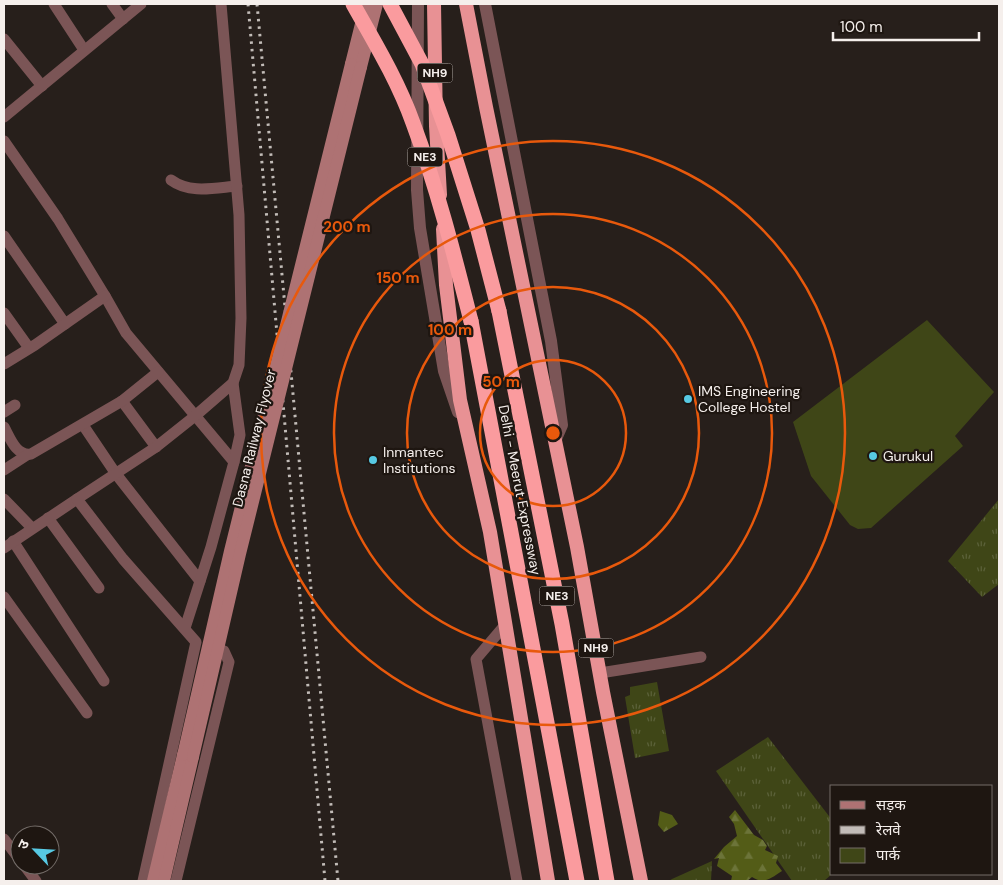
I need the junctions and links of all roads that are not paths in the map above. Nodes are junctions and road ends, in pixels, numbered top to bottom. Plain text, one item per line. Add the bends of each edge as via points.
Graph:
1 (54, 4) edge
2 (112, 4) edge
3 (141, 4) edge
4 (221, 4) edge
5 (353, 4) edge
6 (366, 4) edge
7 (377, 4) edge
8 (390, 4) edge
9 (418, 4) edge
10 (434, 4) edge
11 (466, 4) edge
12 (484, 4) edge
13 (123, 18) junction
14 (4, 39) edge
15 (84, 50) junction
16 (42, 86) junction
17 (6, 112) edge
18 (4, 140) edge
19 (171, 180) dead end
20 (237, 186) junction
21 (4, 236) edge
22 (105, 296) junction
23 (4, 313) edge
24 (65, 324) junction
25 (28, 348) junction
26 (4, 364) edge
27 (158, 372) junction
28 (233, 383) junction
29 (122, 401) junction
30 (15, 405) dead end
31 (4, 412) edge
32 (195, 416) junction
33 (83, 425) junction
34 (4, 427) edge
35 (555, 441) junction
36 (156, 447) junction
37 (470, 448) junction
38 (27, 455) junction
39 (234, 462) junction
40 (4, 470) edge
41 (116, 474) junction
42 (4, 499) edge
43 (77, 500) junction
44 (48, 518) junction
45 (32, 528) junction
46 (8, 544) edge
47 (200, 581) junction
48 (99, 588) dead end
49 (4, 597) edge
50 (505, 625) junction
51 (185, 628) junction
52 (196, 642) junction
53 (700, 657) dead end
54 (600, 673) junction
55 (104, 681) dead end
56 (87, 712) dead end
57 (142, 881) edge
58 (153, 881) edge
59 (164, 881) edge
60 (176, 881) edge
61 (517, 881) edge
62 (548, 881) edge
63 (577, 881) edge
64 (607, 881) edge
65 (641, 881) edge

1 - 15 street
2 - 13 street
3 - 13 street
4 - 20 street
5 - 63 highway, Delhi - Meerut Expressway / NE3, bridge via 393,76 413,122 450,237 471,321
6 - 58 main road, Dasna Railway Flyover, bridge via 230,551
7 - 59 main road, Dasna Railway Flyover, bridge via 240,554
8 - 64 highway, Delhi - Meerut Expressway / NE3, bridge via 422,64 478,230 498,311 562,624
9 - 37 street via 417,190 420,228 444,371
10 - 37 highway, NH9 via 436,126 446,285 460,400
11 - 35 highway, NH9
12 - 35 street via 551,341 562,425
13 - 15 street
14 - 16 street
15 - 16 street
16 - 17 street
18 - 22 street via 58,218
19 - 20 street via 188,189
20 - 28 street via 241,318 239,365
21 - 24 street
22 - 24 street
22 - 27 street via 126,333
23 - 25 street
24 - 25 street
25 - 26 street
27 - 29 street
27 - 32 street
28 - 32 street
28 - 39 street via 240,435
29 - 33 street
29 - 36 street
30 - 31 street
32 - 36 street
32 - 39 street
33 - 38 street
33 - 41 street
34 - 38 street via 17,450
35 - 54 highway, NH9
36 - 41 street
37 - 50 highway, NH9 via 490,532
38 - 40 street
39 - 47 street
41 - 43 street
41 - 47 street
42 - 45 street
43 - 44 street
43 - 51 street via 123,559
44 - 45 street
44 - 48 street
45 - 46 street
46 - 55 street
47 - 51 street
49 - 56 street
50 - 61 street via 476,659
50 - 62 highway, NH9
51 - 52 street
52 - 57 street
52 - 60 street via 224,651 229,662
53 - 54 street
54 - 65 highway, NH9

